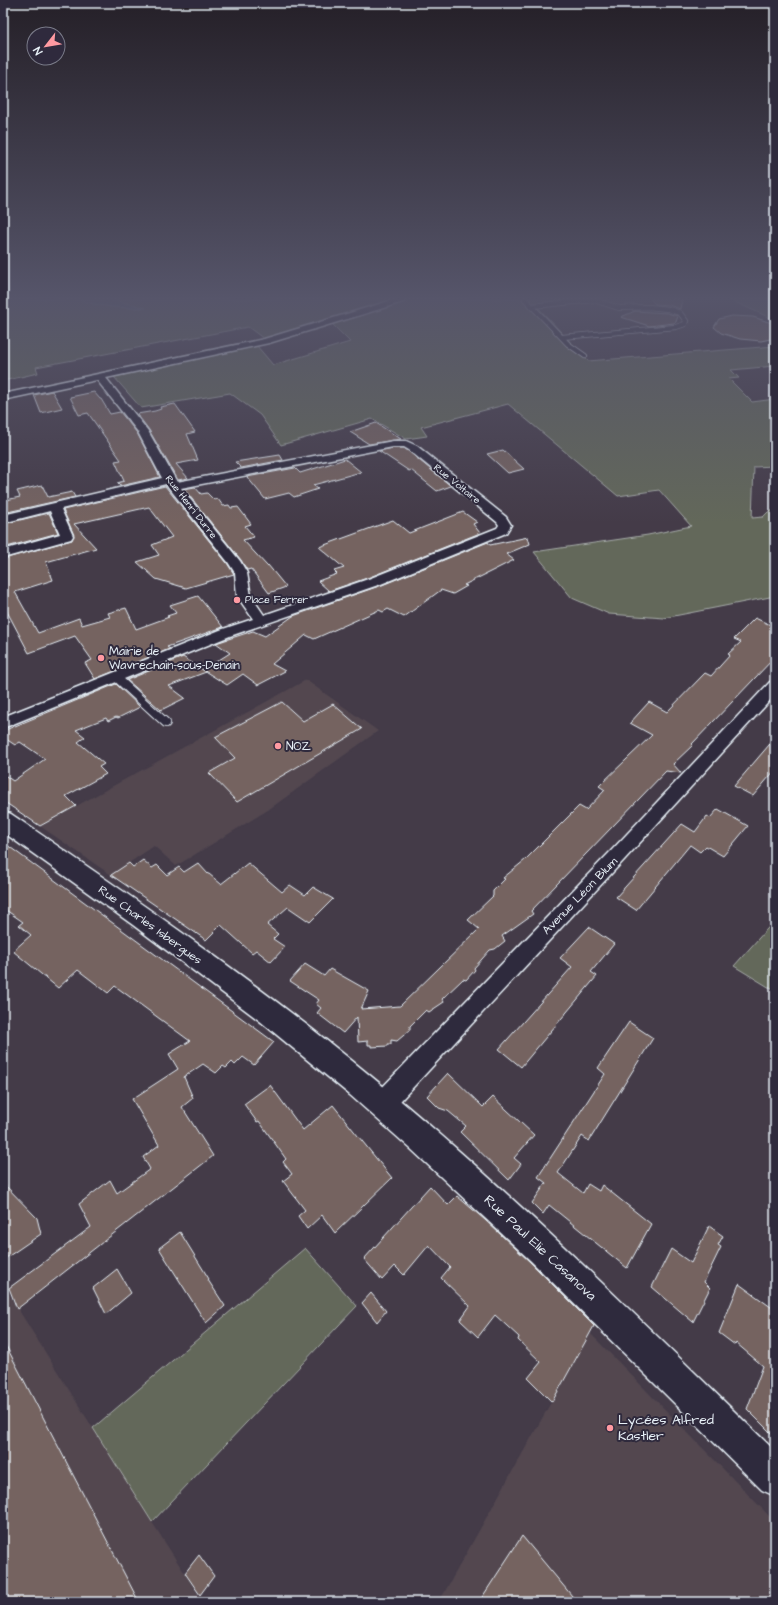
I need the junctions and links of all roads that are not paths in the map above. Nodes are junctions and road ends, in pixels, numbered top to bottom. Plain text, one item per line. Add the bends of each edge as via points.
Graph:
1 (109, 374) edge
2 (99, 376) junction
3 (3, 397) edge
4 (172, 483) junction
5 (54, 506) junction
6 (3, 519) edge
7 (3, 554) edge
8 (262, 621) junction
9 (116, 677) junction
10 (775, 686) edge
11 (3, 723) edge
12 (166, 723) dead end
13 (3, 820) edge
14 (294, 1031) joint
15 (382, 1104) junction
16 (775, 1477) edge

1 - 2 street
2 - 3 street
2 - 4 street, Rue Henri Durre via 143,430
4 - 5 street, Rue Voltaire
4 - 8 street, Rue Henri Durre via 234,561 241,573 244,596
4 - 8 street, Rue Voltaire via 402,444 412,448 505,525 499,532 382,579
5 - 6 street, Rue Voltaire
5 - 7 street via 67,536
8 - 9 street via 225,633
9 - 11 street
9 - 12 lane
10 - 15 street, Avenue Léon Blum
13 - 14 main road, Rue Charles Isbergues
14 - 15 main road, Rue Paul Elie Casanova
15 - 16 main road, Rue Paul Elie Casanova via 504,1213

